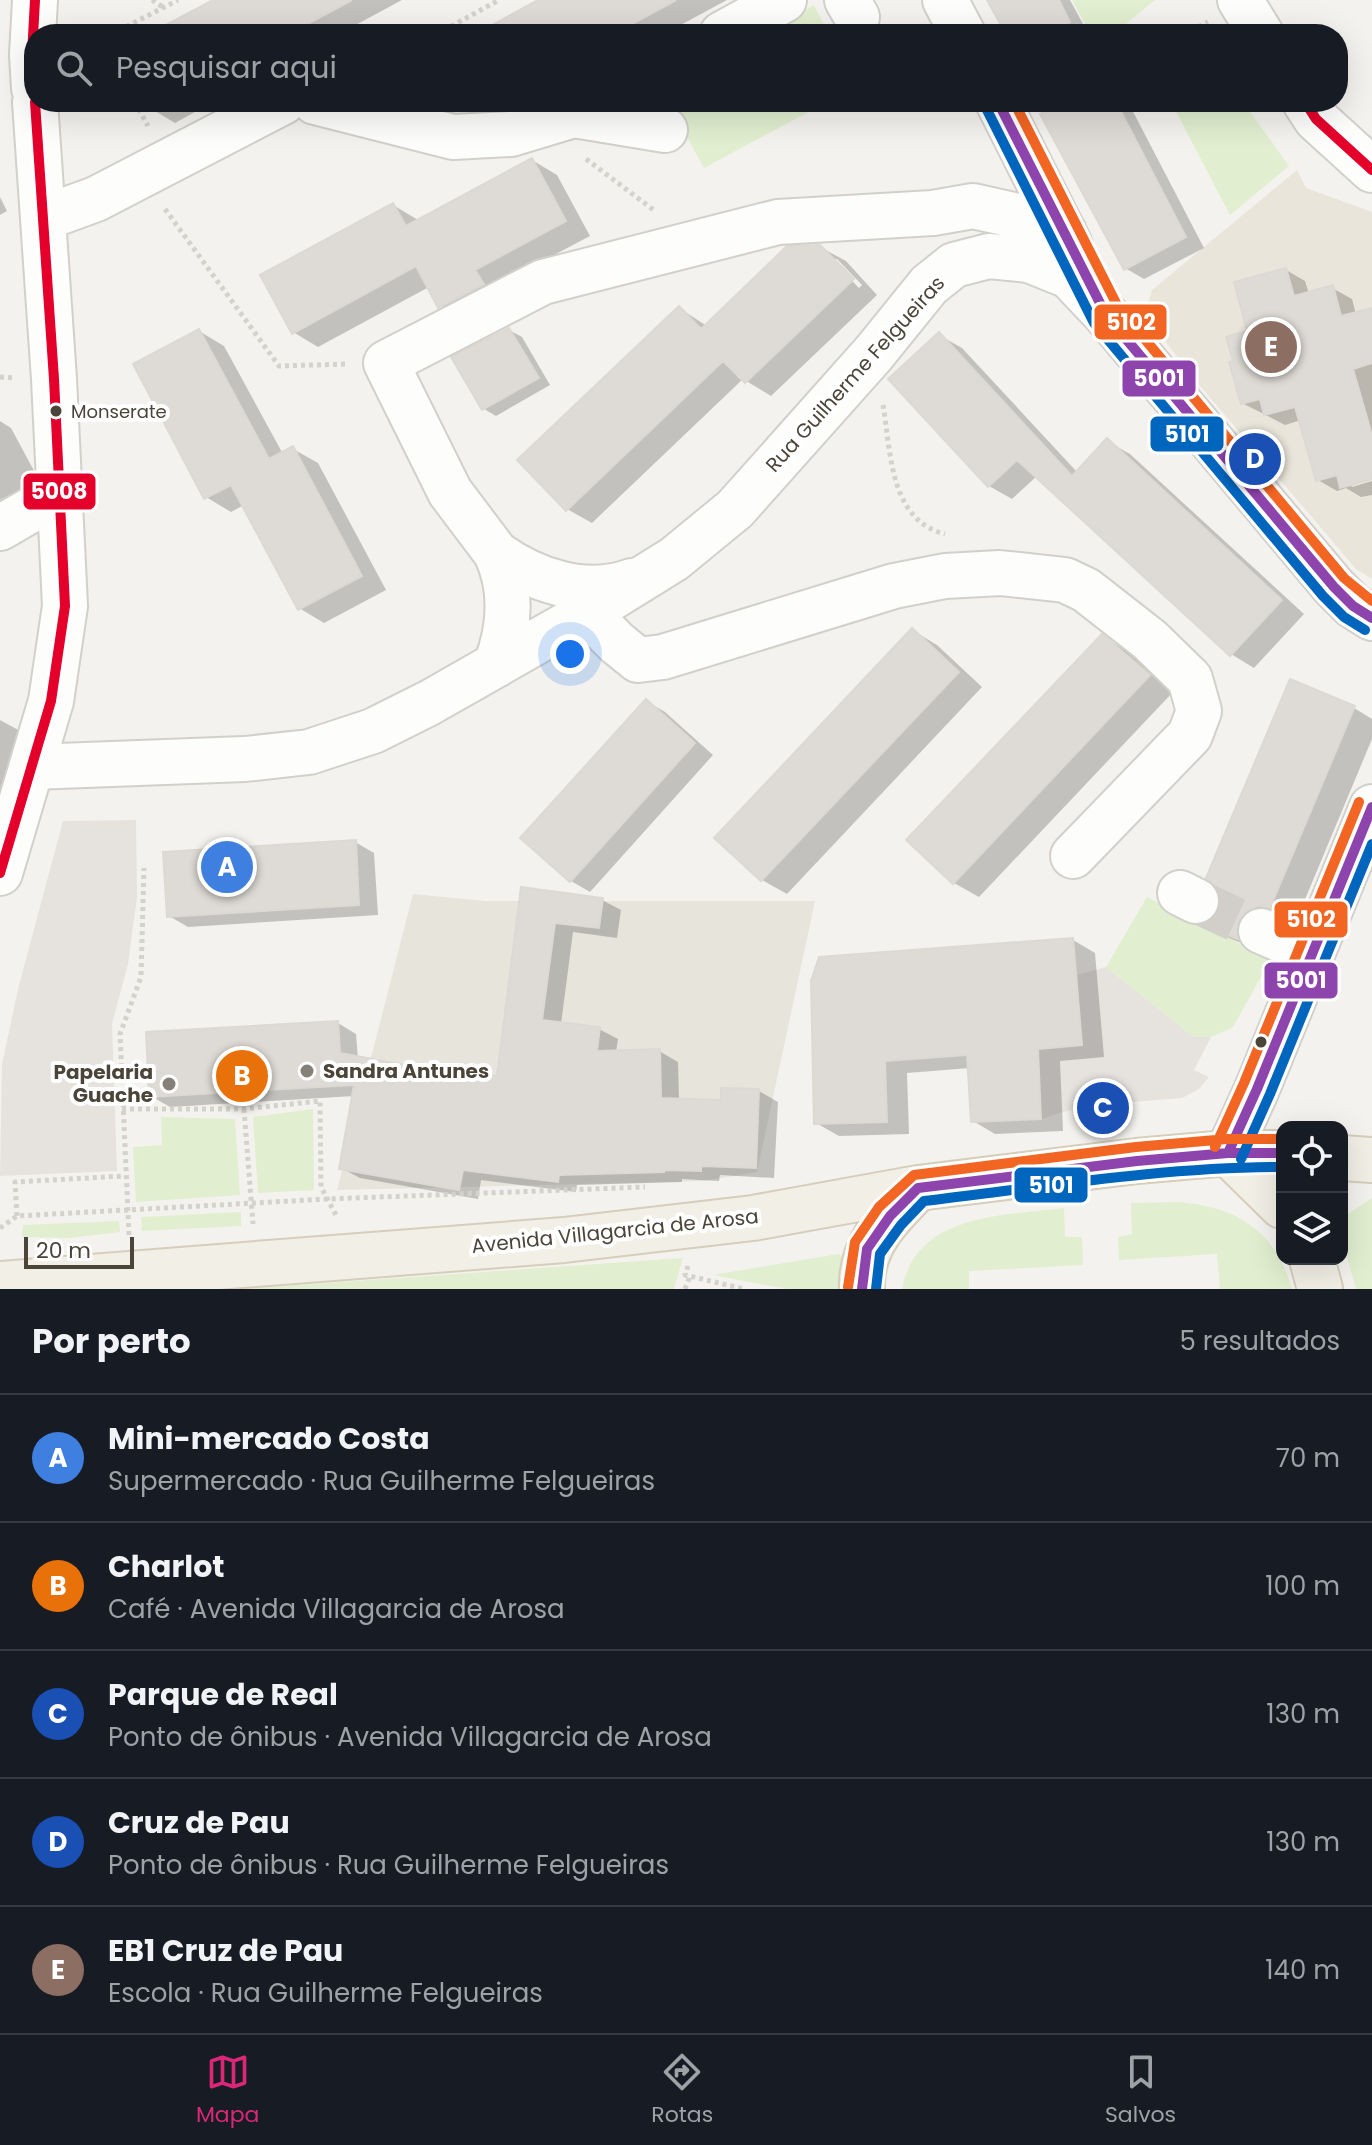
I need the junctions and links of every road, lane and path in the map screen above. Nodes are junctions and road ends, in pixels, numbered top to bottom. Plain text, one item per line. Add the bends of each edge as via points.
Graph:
1 (35, 0) edge
2 (152, 0) edge
3 (178, 0) edge
4 (499, 0) edge
5 (784, 0) edge
6 (945, 0) edge
7 (1240, 0) edge
8 (164, 8) junction
9 (34, 24) edge
10 (132, 24) edge
11 (455, 24) edge
12 (740, 24) edge
13 (958, 24) edge
14 (1255, 24) edge
15 (24, 76) edge
16 (0, 88) edge
17 (36, 112) edge
18 (264, 112) edge
19 (354, 112) edge
20 (1003, 112) edge
21 (1311, 112) edge
22 (570, 114) edge
23 (665, 130) dead end
24 (1372, 170) edge
25 (141, 176) junction
26 (44, 218) junction
27 (1064, 232) junction
28 (697, 243) junction
29 (1106, 315) junction
30 (874, 353) junction
31 (386, 363) junction
32 (60, 493) junction
33 (0, 528) edge
34 (954, 535) dead end
35 (496, 553) junction
36 (646, 577) junction
37 (587, 613) junction
38 (1372, 618) edge
39 (496, 665) junction
40 (32, 767) junction
41 (1372, 807) edge
42 (1073, 856) dead end
43 (144, 868) dead end
44 (0, 873) edge
45 (1261, 931) tunnel mouth
46 (1312, 953) junction
47 (122, 1109) junction
48 (244, 1109) junction
49 (1228, 1153) junction
50 (1276, 1153) edge
51 (1348, 1158) edge
52 (1372, 1160) edge
53 (124, 1176) junction
54 (646, 1186) dead end
55 (918, 1188) junction
56 (327, 1199) junction
57 (1276, 1200) edge
58 (251, 1205) junction
59 (127, 1210) junction
60 (17, 1216) junction
61 (341, 1224) dead end
62 (0, 1228) edge
63 (253, 1231) dead end
64 (129, 1237) dead end
65 (1314, 1265) edge
66 (690, 1276) dead end
67 (0, 1284) edge
68 (685, 1289) edge
69 (862, 1289) edge
70 (1320, 1289) edge

1 - 9 street
2 - 8 path
3 - 8 path
4 - 11 path
5 - 12 street
6 - 13 street
7 - 14 street
8 - 10 path
15 - 16 street
17 - 26 street
18 - 25 street
19 - 22 street via 453,137 511,134
20 - 27 street
21 - 24 street
22 - 23 street
22 - 28 path
25 - 26 street
25 - 31 path via 279,366
26 - 32 street
27 - 28 street via 973,206 778,222
27 - 29 street
28 - 31 street via 543,282
29 - 30 street, Rua Guilherme Felgueiras via 1069,276 1029,260 989,256 954,265 929,285
29 - 38 street, Rua Guilherme Felgueiras via 1334,587
30 - 34 path via 895,479 906,509 926,527
30 - 36 street, Rua Guilherme Felgueiras via 735,509
31 - 35 street, Rua Guilherme Felgueiras via 450,492
32 - 33 street
32 - 40 street via 65,606 51,701
35 - 36 street, Rua Guilherme Felgueiras via 530,574 576,587 613,588
35 - 39 street, Rua Guilherme Felgueiras via 505,573 508,605 506,637
36 - 37 street, Rua Guilherme Felgueiras
37 - 39 street, Rua Guilherme Felgueiras
37 - 42 street via 638,660 945,576 1000,573 1065,580 1086,590 1190,679 1199,711 1190,735
39 - 40 street, Rua Guilherme Felgueiras via 373,731 309,752
40 - 44 street
41 - 46 street
43 - 47 path via 141,977 120,1034
45 - 46 street
46 - 49 street
47 - 48 path
47 - 53 path
48 - 56 path via 320,1101 321,1187
48 - 58 path
49 - 50 main road, Avenida Villagarcia de Arosa
49 - 55 main road, Avenida Villagarcia de Arosa
49 - 57 main road
51 - 52 main road
53 - 59 path
53 - 60 path via 15,1182
54 - 56 path
55 - 67 main road, Avenida Villagarcia de Arosa via 753,1218 564,1240
55 - 69 main road via 867,1249
56 - 58 path
56 - 61 path
58 - 59 path
58 - 63 path
59 - 60 path
59 - 64 path
60 - 62 path
65 - 70 main road
66 - 68 path

